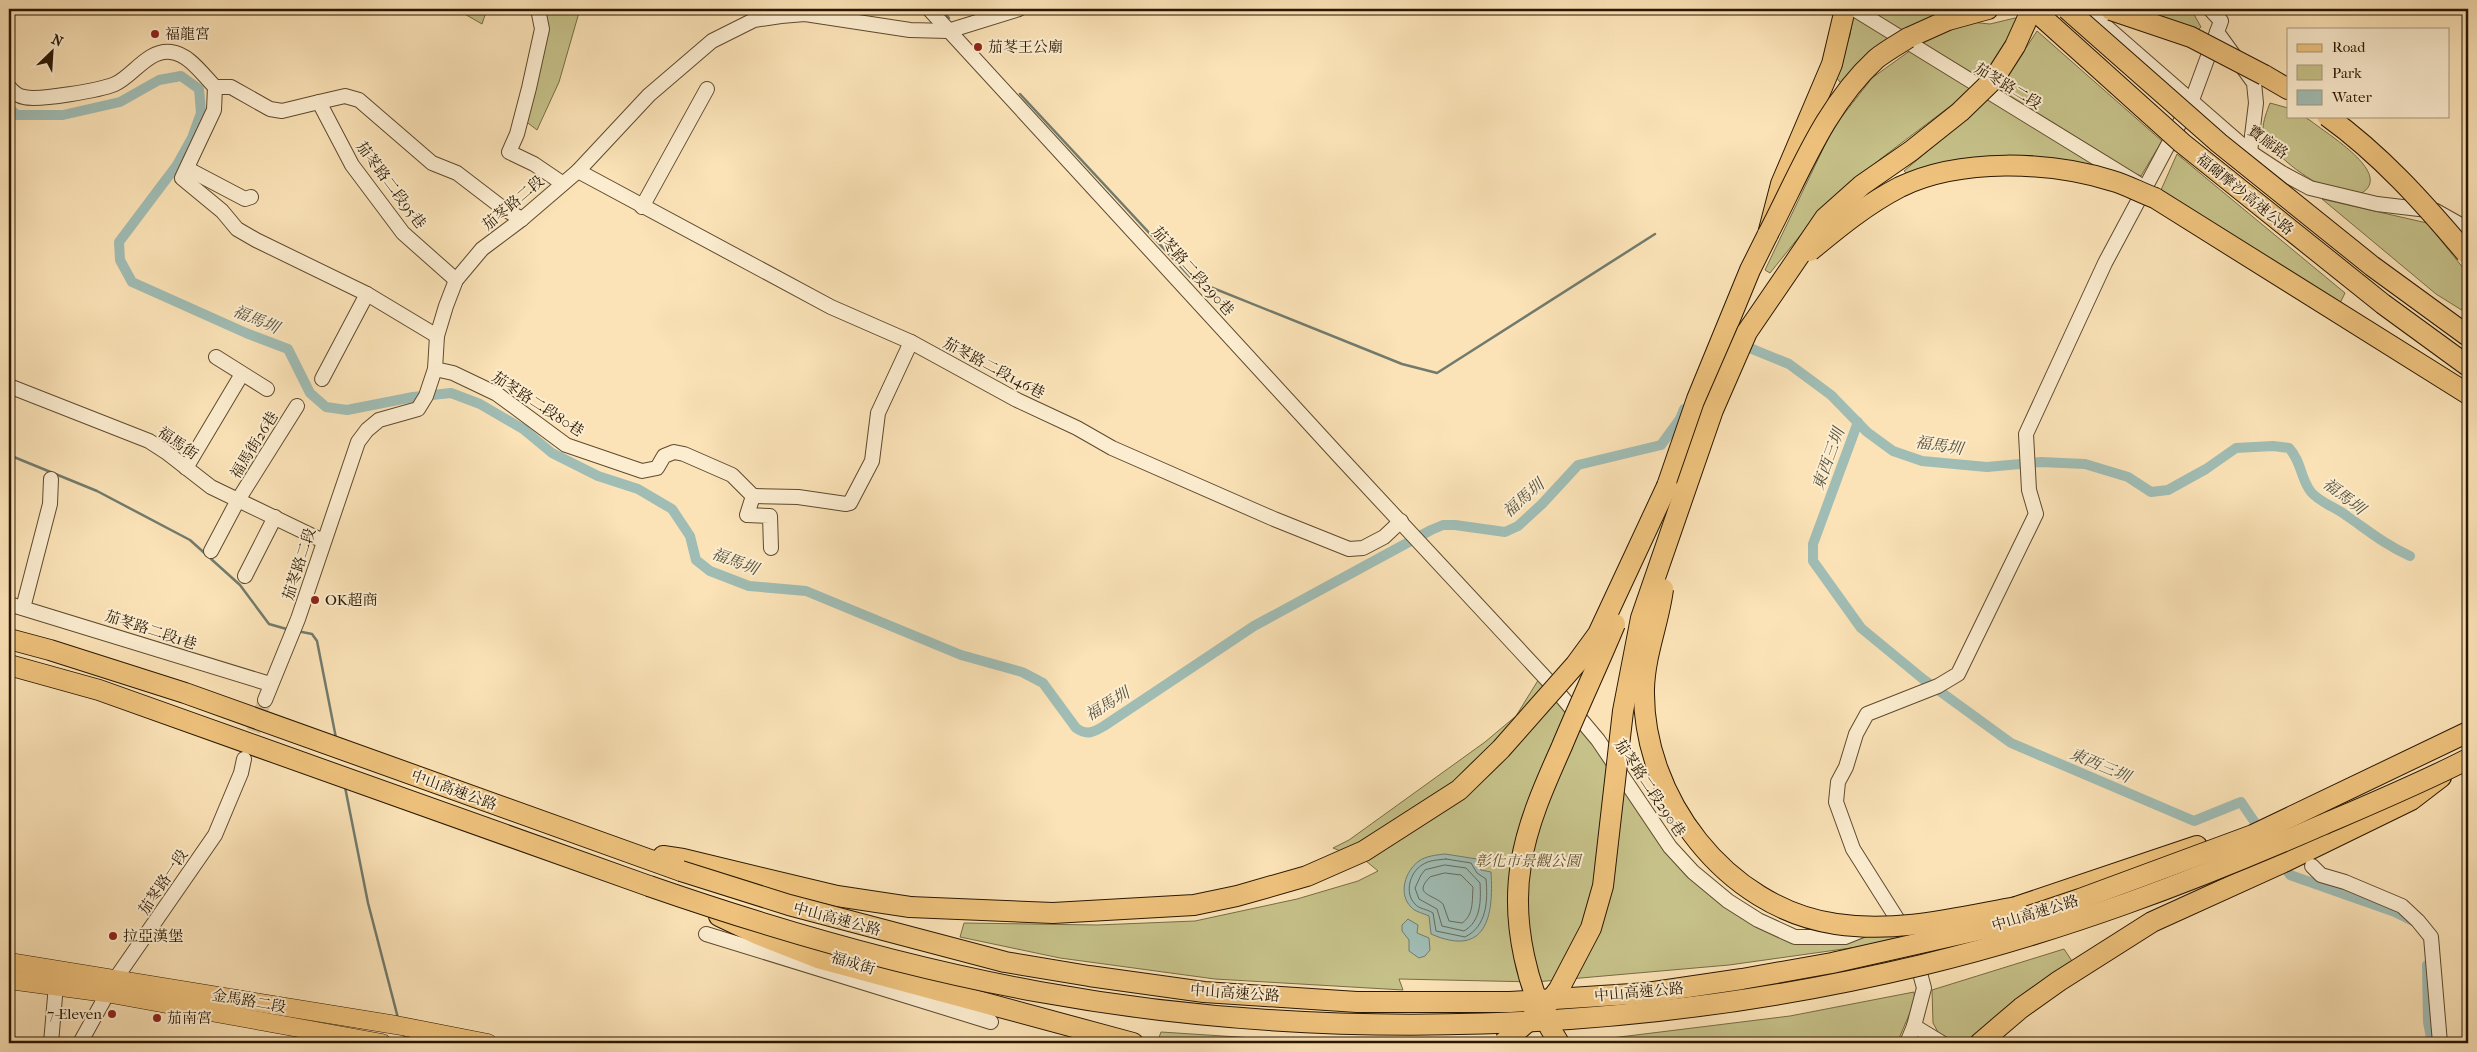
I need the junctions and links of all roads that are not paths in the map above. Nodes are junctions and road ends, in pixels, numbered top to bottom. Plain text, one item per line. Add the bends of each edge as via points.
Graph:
1 (538, 9) edge
2 (930, 9) edge
3 (1019, 9) edge
4 (1845, 9) edge
5 (1854, 9) edge
6 (1988, 9) edge
7 (2033, 9) edge
8 (2067, 9) edge
9 (2086, 9) edge
10 (2101, 9) edge
11 (2210, 9) edge
12 (948, 31) junction
13 (2217, 32) junction
14 (9, 86) edge
15 (215, 87) junction
16 (706, 89) dead end
17 (2287, 89) edge
18 (2192, 100) junction
19 (319, 102) junction
20 (2329, 118) edge
21 (2250, 152) junction
22 (188, 169) junction
23 (578, 171) junction
24 (562, 184) junction
25 (2146, 188) junction
26 (251, 197) dead end
27 (642, 207) junction
28 (522, 219) junction
29 (2468, 229) edge
30 (1768, 234) junction
31 (2468, 256) edge
32 (1790, 268) junction
33 (456, 280) junction
34 (367, 294) junction
35 (437, 336) junction
36 (2468, 336) edge
37 (911, 342) junction
38 (216, 357) dead end
39 (2468, 366) edge
40 (434, 372) junction
41 (242, 374) junction
42 (322, 380) dead end
43 (9, 386) edge
44 (267, 389) dead end
45 (2468, 394) edge
46 (297, 406) dead end
47 (186, 468) junction
48 (51, 479) dead end
49 (1666, 486) junction
50 (754, 496) junction
51 (238, 500) junction
52 (275, 517) junction
53 (1401, 521) junction
54 (323, 541) junction
55 (771, 548) dead end
56 (211, 551) dead end
57 (1663, 552) junction
58 (245, 576) dead end
59 (9, 604) edge
60 (23, 608) junction
61 (9, 639) edge
62 (9, 665) edge
63 (270, 684) junction
64 (265, 700) tunnel mouth
65 (2468, 732) edge
66 (244, 759) tunnel mouth
67 (2464, 761) edge
68 (1686, 811) dead end
69 (2253, 835) junction
70 (628, 852) junction
71 (2312, 866) dead end
72 (683, 898) junction
73 (1873, 925) junction
74 (1904, 925) junction
75 (706, 934) dead end
76 (9, 962) edge
77 (116, 978) junction
78 (9, 980) edge
79 (56, 985) junction
80 (106, 993) junction
81 (990, 1022) dead end
82 (1914, 1026) junction
83 (51, 1043) edge
84 (80, 1043) edge
85 (382, 1043) edge
86 (488, 1043) edge
87 (1133, 1043) edge
88 (1503, 1043) edge
89 (1559, 1043) edge
90 (1907, 1043) edge
91 (1942, 1043) edge
92 (1980, 1043) edge
93 (2440, 1043) edge

1 - 24 street via 542,29 524,106 509,152 534,164
2 - 12 street, 茄苳路二段290巷
3 - 12 street, 茄苳路二段
4 - 30 highway, bridge via 1832,64 1781,184
5 - 25 street, 茄苳路二段
6 - 30 highway, bridge via 1948,20 1908,38 1878,58 1853,82 1819,131
7 - 32 highway, bridge via 1994,79 1960,112 1862,185 1825,218
7 - 39 highway, 福爾摩沙高速公路, bridge via 2182,143 2383,304
8 - 36 highway, 福爾摩沙高速公路, bridge via 2218,143 2372,266
9 - 18 street, 寶廍路
10 - 17 highway, bridge via 2148,21 2191,37
11 - 13 street via 2221,21
12 - 23 street, 茄苳路二段 via 910,30 805,14 754,20 712,41 649,95
12 - 53 street, 茄苳路二段290巷
13 - 18 street
13 - 21 street via 2254,83 2256,103
14 - 15 street via 14,93 25,98 88,91 116,84 154,55 170,52 184,56
15 - 19 street via 231,87 270,109 282,111
15 - 22 street via 214,110
16 - 27 street
18 - 21 street, 寶廍路
18 - 25 street
19 - 28 street via 345,96 358,100 432,162 457,173
19 - 33 street, 茄苳路二段95巷 via 352,165 403,232
20 - 31 highway, bridge via 2366,146 2409,186
21 - 29 street, 寶廍路 via 2310,188 2377,204 2436,211
22 - 26 street via 245,199
22 - 34 street via 182,178 222,211 237,229
23 - 24 street, 茄苳路二段
23 - 27 street, 茄苳路二段146巷
24 - 28 street, 茄苳路二段
25 - 74 street via 2105,263 2026,434 2029,490 2036,514 1958,674 1938,686 1867,714 1838,782 1836,802 1852,849
27 - 37 street, 茄苳路二段146巷 via 831,307
28 - 33 street, 茄苳路二段 via 482,249
30 - 49 highway via 1705,381
32 - 45 highway, bridge via 1844,222 1874,202 1937,173 1970,167 2017,166 2067,172 2112,181 2155,198
32 - 57 highway, bridge via 1747,332 1713,410
33 - 35 street, 茄苳路二段
34 - 35 street
34 - 42 street
35 - 40 street, 茄苳路二段
37 - 50 street via 878,413 872,461 850,503
37 - 53 street, 茄苳路二段146巷 via 1112,448 1274,520 1349,549 1363,548 1384,538
38 - 41 street
40 - 50 street, 茄苳路二段80巷 via 453,373 497,394 566,445 642,471 657,468 664,456 674,452 684,454 732,474
40 - 54 street, 茄苳路二段 via 418,409 379,420 358,442
41 - 44 street
41 - 47 street
43 - 47 street, 福馬街 via 149,441
46 - 51 street, 福馬街26巷
47 - 51 street, 福馬街 via 211,487
48 - 60 street via 50,504
49 - 70 highway, bridge via 1598,634 1576,664 1501,748 1459,790 1364,851 1307,876 1194,905 1053,913 910,907 837,896 683,859
49 - 89 highway, bridge via 1622,609 1543,790 1521,864 1518,899 1528,973 1544,1017
50 - 55 street via 747,515 770,516
51 - 52 street, 福馬街
51 - 56 street, 福馬街26巷
52 - 54 street, 福馬街
52 - 58 street
53 - 73 street, 茄苳路二段290巷 via 1551,684 1598,740 1670,847 1693,872 1728,901 1758,920 1795,937 1845,937
54 - 63 street, 茄苳路二段
57 - 69 highway, bridge via 1663,591 1652,632 1644,688 1657,771 1676,811 1703,848 1746,886 1785,908 1835,924 1866,927 1915,925 2016,907 2199,846
57 - 88 highway, bridge via 1633,652 1603,886 1591,928 1559,990 1546,1006
59 - 60 street, 茄苳路二段1巷
60 - 63 street, 茄苳路二段1巷
61 - 70 highway, 中山高速公路 via 185,693
62 - 72 highway, 中山高速公路, bridge via 99,690
63 - 64 street, 茄苳路二段
65 - 69 highway, 中山高速公路, bridge
66 - 77 street, 茄苳路一段 via 215,835
67 - 72 highway, 中山高速公路, bridge via 2185,883 2055,928 1988,947 1923,965 1819,987 1681,1008 1529,1021 1448,1025 1265,1019 1124,1005 1039,992 945,972 787,930
67 - 92 highway, bridge via 2411,800 2152,922 2121,940 2020,1008
68 - 73 street via 1709,848 1738,873 1780,900 1813,916
69 - 70 highway, 中山高速公路, bridge via 2005,924 1832,963 1647,993 1510,1002 1358,1002 1204,992 1005,962 789,905
71 - 93 street via 2321,875 2402,906 2431,937
72 - 87 highway, bridge via 757,934 818,958
73 - 74 street, 茄苳路二段290巷
74 - 82 street via 1924,988
75 - 81 street, 福成街
76 - 77 main road, 金馬路二段
77 - 80 street, 茄苳路一段
77 - 86 main road, 金馬路二段
78 - 79 main road, 金馬路二段
79 - 80 main road, 金馬路二段
79 - 83 street
80 - 84 street, 茄苳路一段
80 - 85 main road, 金馬路二段
82 - 90 street
82 - 91 street

